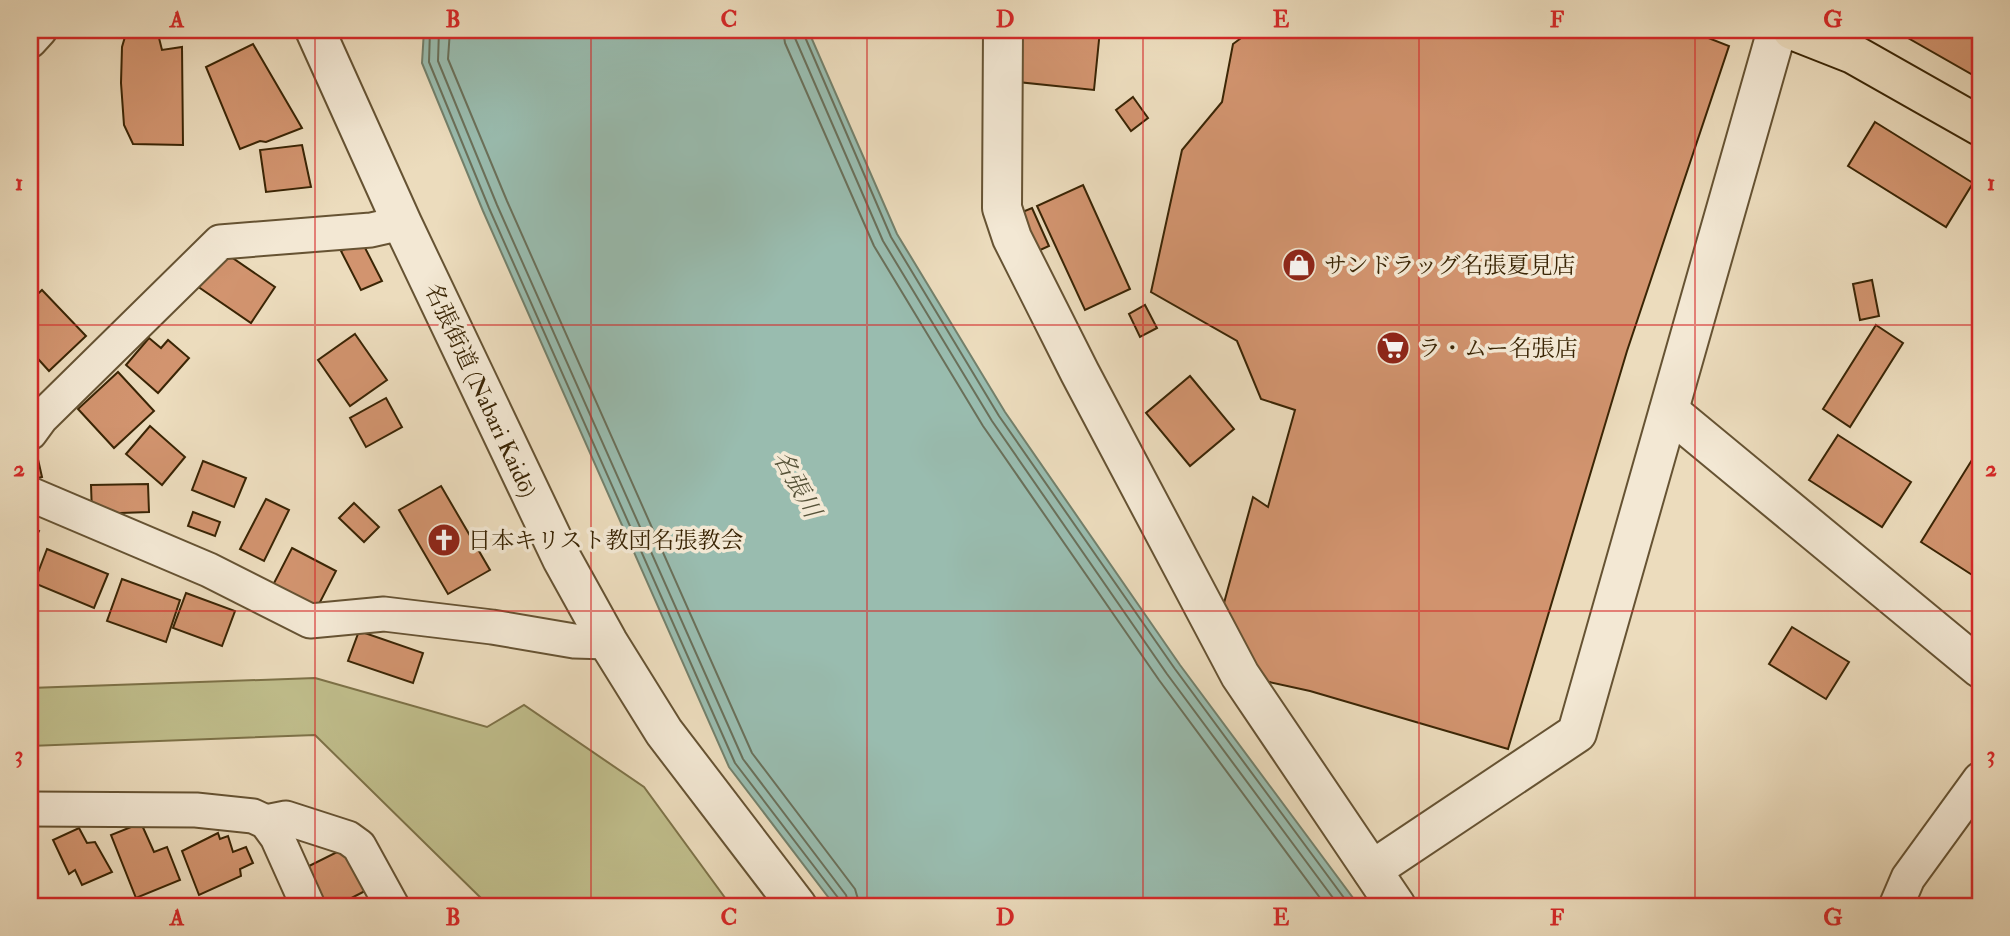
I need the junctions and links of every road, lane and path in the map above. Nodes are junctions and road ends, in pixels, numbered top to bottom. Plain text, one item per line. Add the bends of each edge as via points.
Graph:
1 (40, 30) edge
2 (315, 30) edge
3 (1003, 30) edge
4 (1777, 30) edge
5 (1792, 30) edge
6 (30, 41) edge
7 (1980, 126) edge
8 (402, 223) junction
9 (1669, 411) junction
10 (34, 419) edge
11 (30, 494) edge
12 (608, 642) junction
13 (1980, 668) edge
14 (1980, 779) edge
15 (30, 809) edge
16 (266, 822) junction
17 (1372, 870) junction
18 (308, 906) edge
19 (392, 906) edge
20 (797, 906) edge
21 (1396, 906) edge
22 (1896, 906) edge

1 - 6 street
2 - 8 street, 名張街道 (Nabari Kaidō)
3 - 17 street via 1002,208 1012,238 1240,675
4 - 9 street
5 - 7 highway via 1853,54
8 - 10 street via 371,230 220,242
8 - 12 street, 名張街道 (Nabari Kaidō) via 556,547
9 - 13 street
9 - 17 street via 1577,733
11 - 12 street via 209,570 310,621 384,614
12 - 20 street, 名張街道 (Nabari Kaidō) via 664,732
14 - 22 street via 1908,878
15 - 16 street via 196,810 253,816
16 - 18 street
16 - 19 street via 286,818 348,838 359,846
17 - 21 street

